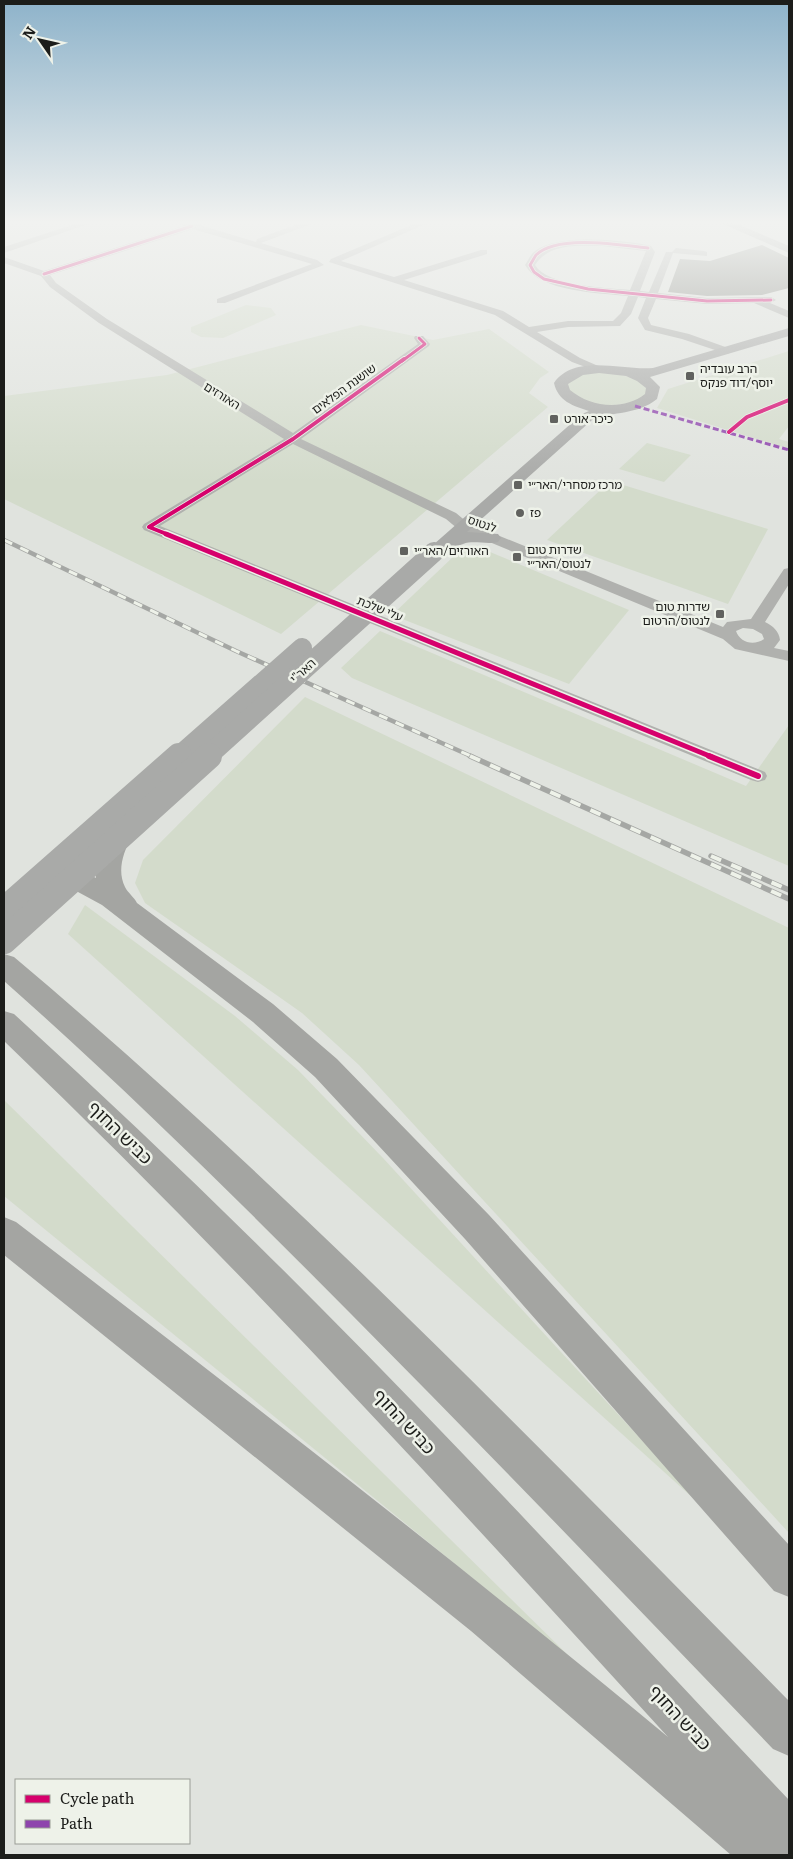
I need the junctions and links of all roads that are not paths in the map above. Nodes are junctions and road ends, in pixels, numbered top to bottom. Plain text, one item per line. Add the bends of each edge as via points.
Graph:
1 (87, 310) edge
2 (465, 310) edge
3 (489, 310) edge
4 (628, 310) edge
5 (646, 310) edge
6 (776, 310) edge
7 (789, 316) edge
8 (616, 323) junction
9 (648, 326) junction
10 (527, 330) junction
11 (789, 332) edge
12 (419, 338) dead end
13 (789, 346) edge
14 (727, 351) junction
15 (542, 352) dead end
16 (600, 369) junction
17 (634, 374) junction
18 (654, 391) junction
19 (574, 400) junction
20 (608, 408) junction
21 (293, 439) junction
22 (486, 506) junction
23 (462, 520) junction
24 (498, 535) junction
25 (431, 548) junction
26 (789, 572) edge
27 (756, 624) junction
28 (733, 629) junction
29 (770, 632) junction
30 (789, 645) edge
31 (753, 648) junction
32 (789, 656) edge
33 (758, 776) dead end
34 (118, 838) junction
35 (47, 872) junction
36 (74, 878) junction
37 (4, 910) edge
38 (131, 913) junction
39 (4, 941) edge
40 (4, 965) edge
41 (4, 1023) edge
42 (4, 1234) edge
43 (789, 1576) edge
44 (789, 1732) edge
45 (789, 1835) edge
46 (767, 1855) edge

1 - 21 street, האורזים
2 - 15 street via 486,317
3 - 10 street
4 - 8 street
5 - 9 street via 643,318
6 - 7 street
8 - 9 street via 630,321
8 - 9 street via 631,330
8 - 10 street via 568,324
9 - 14 street
10 - 16 street via 576,360
11 - 14 main road
12 - 21 street, שושנת הפלאים via 425,344
13 - 18 main road via 663,384
14 - 17 main road via 654,372
16 - 17 main road
16 - 19 main road via 566,372 561,389
17 - 18 main road via 648,382
18 - 20 main road via 641,404
19 - 20 main road
19 - 23 main road, האר"י via 572,413
20 - 22 main road, האר"י via 587,417
21 - 23 street, האורזים
21 - 33 street, עלי שלכת via 149,527
22 - 23 main road, האר"י
22 - 24 main road via 485,512
23 - 24 street, לנטוס
23 - 25 main road, האר"י
23 - 25 main road, האר"י
24 - 25 main road via 473,536
24 - 28 street, לנטוס
25 - 34 main road, האר"י, bridge
25 - 35 main road, האר"י, bridge
26 - 27 street
27 - 28 street
27 - 29 street
28 - 31 street via 740,645
29 - 30 street
29 - 31 street via 770,644
31 - 32 street
34 - 36 main road, האר"י, bridge
34 - 38 highway via 108,856 107,872 116,896
35 - 36 highway
35 - 37 main road, האר"י, bridge
36 - 38 highway via 105,894
36 - 39 main road, האר"י, bridge
38 - 43 highway via 284,1030 368,1110
40 - 44 highway via 140,1086 281,1219
41 - 45 highway, כביש החוף via 165,1177 302,1315
42 - 46 highway via 465,1597

